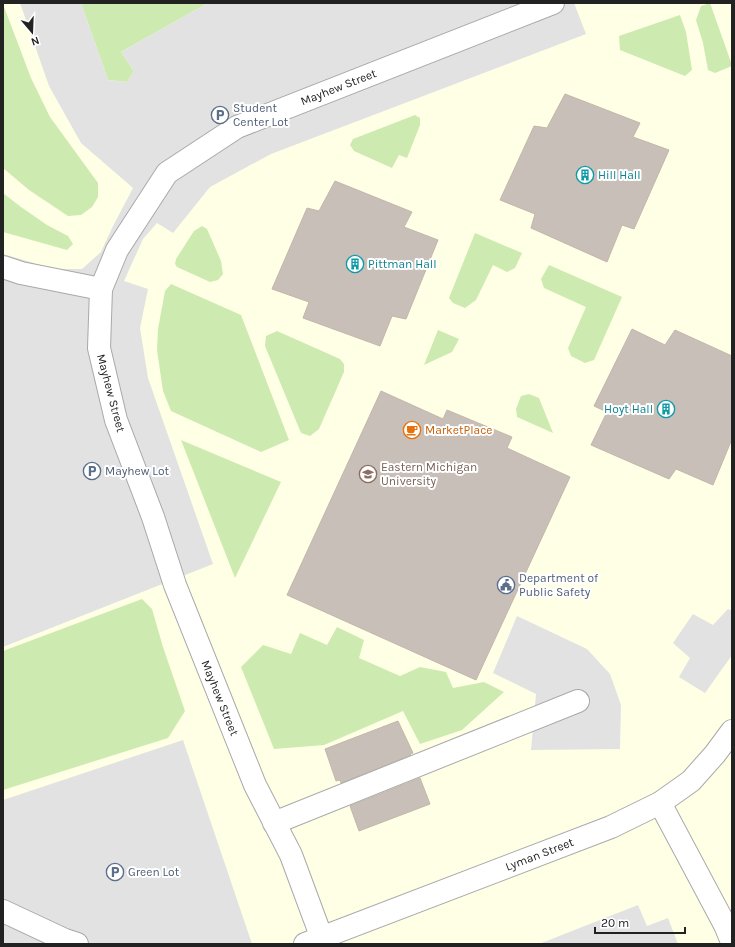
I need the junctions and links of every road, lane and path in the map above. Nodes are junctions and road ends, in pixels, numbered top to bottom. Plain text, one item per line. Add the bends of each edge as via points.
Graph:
1 (553, 3) edge
2 (3, 267) edge
3 (101, 289) junction
4 (578, 701) dead end
5 (732, 731) edge
6 (660, 803) junction
7 (274, 823) junction
8 (3, 911) edge
9 (317, 942) edge
10 (732, 942) edge
11 (77, 944) edge

1 - 3 lane, Mayhew Street via 238,127 167,172 117,250
2 - 3 lane
3 - 7 lane, Mayhew Street via 99,348 116,420 153,517 175,585 255,785
4 - 7 lane
5 - 6 lane, Lyman Street via 691,781
6 - 9 lane, Lyman Street via 611,827
6 - 10 lane
7 - 9 lane, Mayhew Street via 291,855
8 - 11 lane

